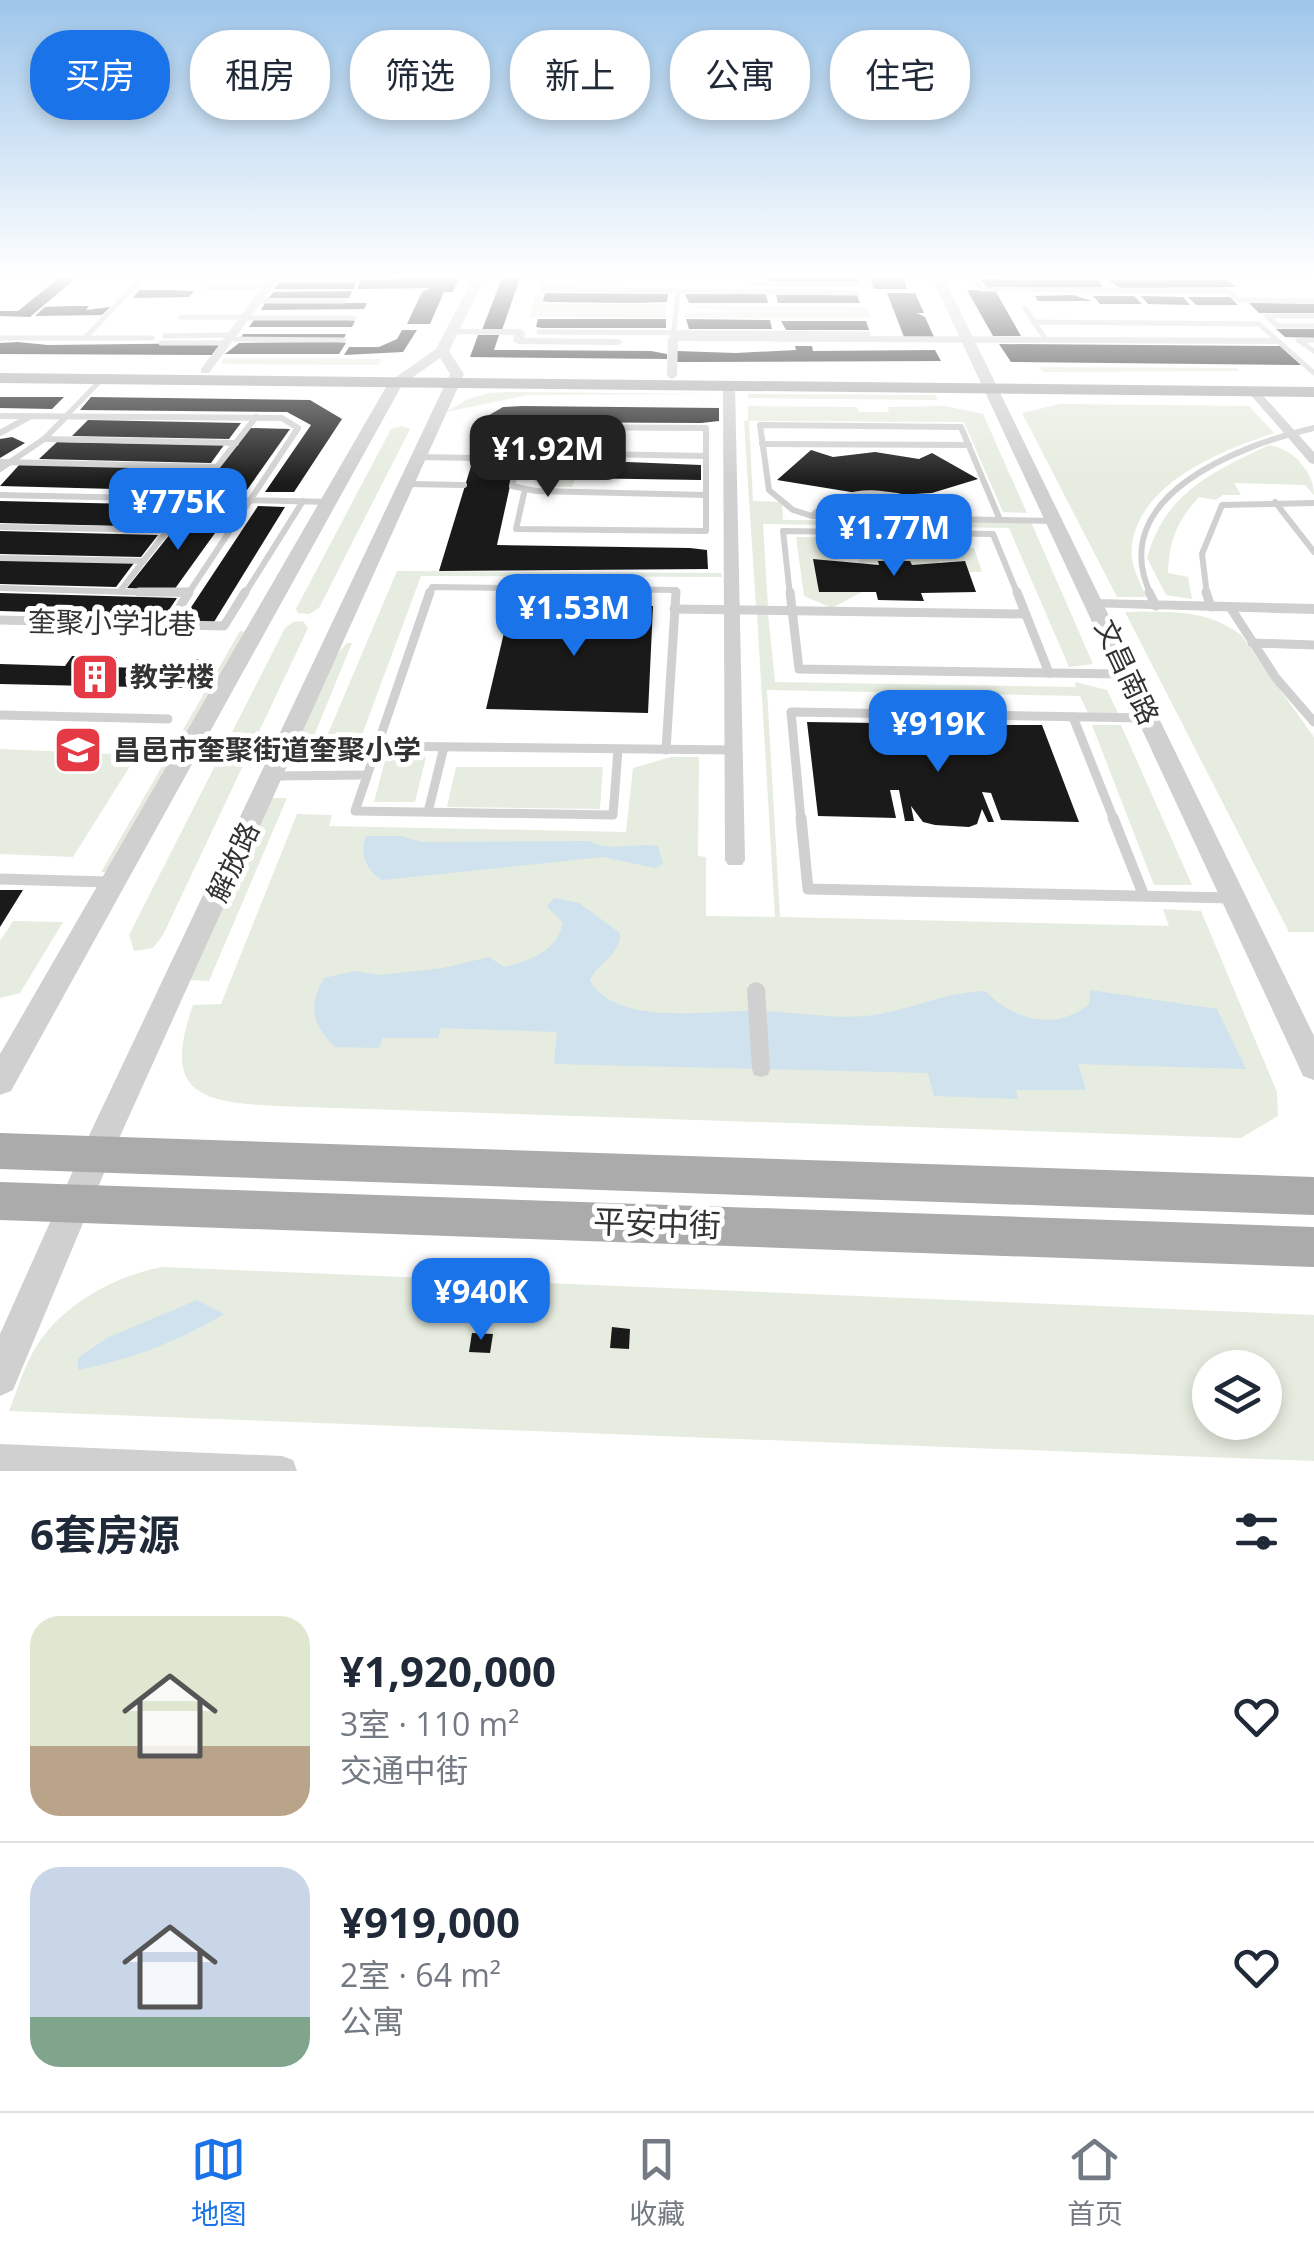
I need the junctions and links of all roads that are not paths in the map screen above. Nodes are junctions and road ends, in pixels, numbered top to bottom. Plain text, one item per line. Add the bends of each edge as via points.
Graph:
1 (223, 347) edge
2 (441, 347) edge
3 (448, 347) edge
4 (674, 347) edge
5 (968, 347) edge
6 (1284, 347) edge
7 (0, 369) edge
8 (205, 371) junction
9 (1314, 374) edge
10 (672, 376) junction
11 (0, 378) edge
12 (399, 378) junction
13 (455, 378) junction
14 (102, 379) junction
15 (1314, 382) edge
16 (986, 384) junction
17 (729, 386) junction
18 (1254, 391) junction
19 (1314, 392) edge
20 (0, 416) edge
21 (31, 416) junction
22 (66, 416) junction
23 (256, 417) junction
24 (1314, 428) edge
25 (1290, 432) junction
26 (0, 433) edge
27 (44, 438) junction
28 (236, 443) junction
29 (762, 444) junction
30 (968, 445) junction
31 (534, 455) junction
32 (706, 456) junction
33 (420, 457) junction
34 (475, 458) dead end
35 (1314, 460) edge
36 (10, 462) junction
37 (0, 465) edge
38 (217, 467) junction
39 (408, 484) junction
40 (464, 485) dead end
41 (525, 489) junction
42 (0, 495) edge
43 (706, 495) junction
44 (192, 499) junction
45 (252, 500) junction
46 (303, 501) junction
47 (331, 502) junction
48 (1275, 502) junction
49 (1314, 502) edge
50 (812, 516) junction
51 (951, 519) junction
52 (1000, 520) junction
53 (1052, 521) junction
54 (0, 527) edge
55 (167, 530) junction
56 (1314, 552) edge
57 (0, 558) edge
58 (144, 560) junction
59 (0, 588) edge
60 (120, 591) junction
61 (188, 594) junction
62 (1094, 604) junction
63 (1156, 606) junction
64 (1211, 607) junction
65 (1230, 607) junction
66 (1314, 608) edge
67 (674, 609) junction
68 (730, 610) junction
69 (793, 610) junction
70 (1025, 614) junction
71 (0, 620) edge
72 (169, 624) junction
73 (1252, 644) junction
74 (1314, 644) edge
75 (1049, 673) junction
76 (1127, 674) junction
77 (0, 715) edge
78 (1073, 717) junction
79 (1148, 718) junction
80 (168, 720) dead end
81 (1314, 722) edge
82 (376, 746) junction
83 (444, 747) junction
84 (618, 750) junction
85 (666, 750) junction
86 (733, 750) junction
87 (366, 775) junction
88 (273, 776) junction
89 (428, 812) junction
90 (735, 860) dead end
91 (0, 879) edge
92 (115, 882) junction
93 (1144, 896) junction
94 (1234, 898) junction
95 (756, 988) dead end
96 (1314, 1067) edge
97 (761, 1069) dead end
98 (0, 1082) edge
99 (0, 1151) edge
100 (96, 1154) junction
101 (1314, 1196) edge
102 (0, 1201) edge
103 (77, 1204) junction
104 (1314, 1246) edge
105 (0, 1376) edge
106 (0, 1459) edge
107 (282, 1471) edge

1 - 8 street
2 - 12 street
3 - 13 street
4 - 10 street
5 - 16 street, 文昌南路
6 - 9 lane
7 - 8 main road
8 - 12 main road
10 - 13 main road
10 - 16 main road
11 - 14 main road
12 - 13 main road
12 - 14 main road
12 - 47 street
13 - 17 main road
13 - 33 street, 解放路
14 - 22 lane
15 - 16 main road
16 - 17 main road
16 - 18 main road
16 - 53 street, 文昌南路
17 - 68 street
18 - 19 main road
18 - 25 street
20 - 21 lane
21 - 22 lane
21 - 26 lane
22 - 23 lane
22 - 27 lane
23 - 28 lane
23 - 45 lane via 282,418 298,428
24 - 25 lane
25 - 35 street
25 - 63 lane via 1219,461 1160,506 1138,556
27 - 28 lane
27 - 36 lane
28 - 38 lane
29 - 30 lane
29 - 30 lane via 760,425 961,426
29 - 50 lane via 769,490
30 - 52 lane
31 - 32 lane
31 - 32 lane via 540,427 706,428
31 - 41 lane via 518,458 512,486
32 - 43 lane
33 - 34 lane
33 - 39 street, 解放路
36 - 37 lane
36 - 38 lane
38 - 44 lane
39 - 40 lane
39 - 88 street, 解放路
41 - 43 lane
41 - 43 lane via 516,530 706,531
42 - 44 lane
44 - 45 lane
44 - 55 lane
45 - 46 lane
45 - 61 lane
46 - 47 lane
46 - 72 lane, 奎聚小学北巷 via 224,626
47 - 92 street
48 - 49 lane
48 - 56 lane
48 - 64 lane via 1222,505 1202,538 1200,579
50 - 51 lane
50 - 51 lane via 828,500 855,496 922,501
51 - 52 lane
52 - 53 lane
53 - 62 street, 文昌南路
54 - 55 lane
55 - 58 lane
57 - 58 lane
58 - 60 lane
59 - 60 lane
60 - 61 lane
61 - 72 lane
62 - 63 street
62 - 76 street, 文昌南路
63 - 64 street
64 - 65 street
65 - 66 street
65 - 73 lane
67 - 68 lane
67 - 82 lane via 676,590 432,587
67 - 85 lane
68 - 69 lane
68 - 86 street
69 - 70 lane
69 - 70 lane via 783,531 993,534
69 - 75 lane via 800,669
70 - 75 lane
71 - 72 lane, 奎聚小学北巷
73 - 74 lane
73 - 81 lane
75 - 76 lane
76 - 79 street, 文昌南路
77 - 80 lane
78 - 79 lane
78 - 93 lane
78 - 93 lane via 791,712 808,889
79 - 94 street, 文昌南路
82 - 83 lane
82 - 87 lane
83 - 84 lane
83 - 89 lane
84 - 85 lane
84 - 89 lane via 613,815
85 - 86 lane
86 - 90 street
87 - 88 lane
87 - 89 lane via 355,811
88 - 100 street, 解放路
91 - 92 lane
92 - 98 street
93 - 94 lane
94 - 96 street, 文昌南路
95 - 97 street
99 - 100 main road, 平安中街
100 - 101 main road, 平安中街
100 - 103 street, 解放路
102 - 103 main road, 平安中街
103 - 104 main road, 平安中街
103 - 105 street, 解放路
106 - 107 street

